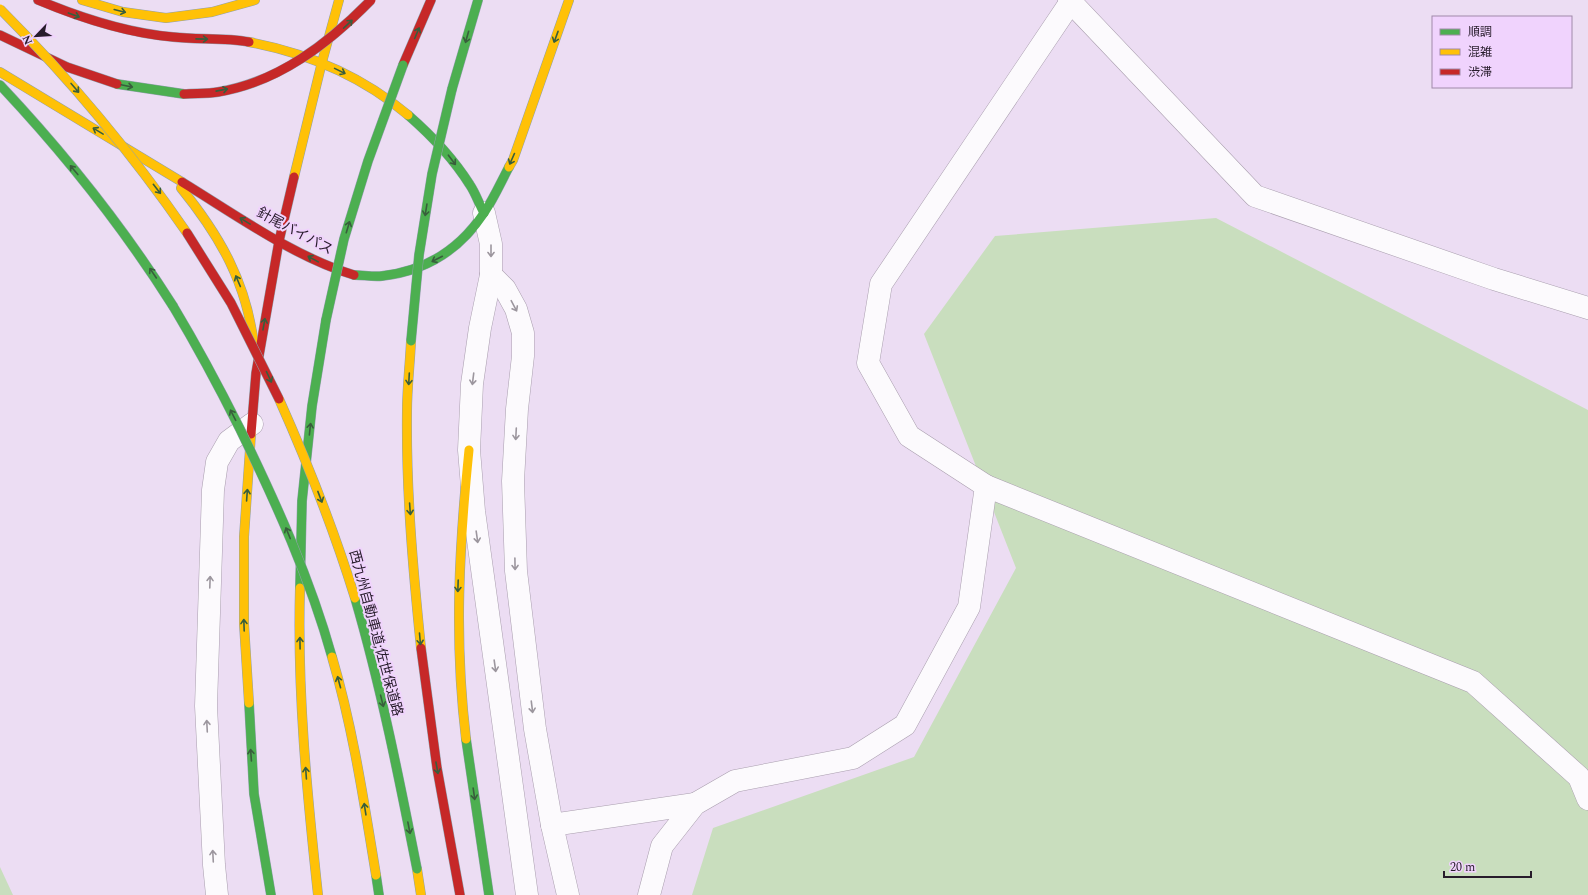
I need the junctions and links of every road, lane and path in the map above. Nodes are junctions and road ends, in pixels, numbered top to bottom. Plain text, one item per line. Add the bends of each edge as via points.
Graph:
1 (38, 0) edge
2 (82, 0) edge
3 (255, 0) edge
4 (339, 0) edge
5 (371, 0) edge
6 (431, 0) edge
7 (478, 0) edge
8 (569, 0) edge
9 (1070, 0) edge
10 (0, 9) edge
11 (0, 35) edge
12 (322, 62) junction
13 (0, 72) edge
14 (0, 85) edge
15 (169, 174) junction
16 (484, 213) junction
17 (279, 241) junction
18 (491, 275) junction
19 (1588, 308) edge
20 (256, 373) junction
21 (252, 424) junction
22 (469, 450) junction
23 (986, 486) junction
24 (307, 792) junction
25 (254, 794) junction
26 (1588, 799) edge
27 (695, 804) junction
28 (552, 826) junction
29 (307, 888) dead end
30 (218, 895) edge
31 (264, 895) edge
32 (271, 895) edge
33 (318, 895) edge
34 (378, 895) edge
35 (421, 895) edge
36 (460, 895) edge
37 (489, 895) edge
38 (527, 895) edge
39 (568, 895) edge
40 (649, 895) edge

1 -> 12 highway via 76,16 136,32 181,38 239,39 281,47
2 -> 3 highway via 123,12 166,18 212,12
4 - 12 highway
11 -> 5 highway, bridge via 72,69 108,82 184,94 222,91 256,81 290,66 320,48 348,25
24 -> 6 highway, bridge via 299,609 302,501 312,406 326,320 344,238 368,161 403,65
7 -> 36 highway, bridge via 452,89 431,181 419,255 407,411 408,483 422,655 434,751
8 -> 16 highway, 針尾バイパス via 512,160
9 - 19 street via 1255,196 1494,279
9 - 23 street via 881,284 868,363 909,436
10 -> 35 highway, 西九州自動車道;佐世保道路, bridge via 74,86 161,194 238,318 294,431 349,578 373,665 397,765
12 -> 16 highway via 390,101 428,131 470,184
12 - 17 highway
15 -> 13 highway, 針尾バイパス
34 -> 14 highway, bridge via 361,785 346,710 328,642 286,527 258,465 190,334 156,278 117,223
17 -> 15 highway, 針尾バイパス
20 -> 15 highway via 253,327 232,265 196,206
16 -> 17 highway, 針尾バイパス via 462,240 440,258 410,271 381,276 354,275 319,263
16 -> 18 street via 491,244
20 -> 17 highway
18 -> 22 street via 472,384
18 -> 28 street via 505,289 516,309 523,333 514,480 516,571 535,729
20 - 21 highway
25 -> 21 highway via 244,624 244,537
30 -> 21 street via 214,866 206,706 213,490 217,462 229,441
22 -> 37 highway via 459,553 459,664 464,727
22 -> 38 street via 474,511
23 - 26 street via 1473,682 1579,777
23 - 27 street via 969,607 905,725 853,758 735,781
24 - 29 highway
24 - 33 highway
25 - 31 street
25 - 32 highway
27 - 28 street
27 - 40 street via 662,846
28 - 39 street

